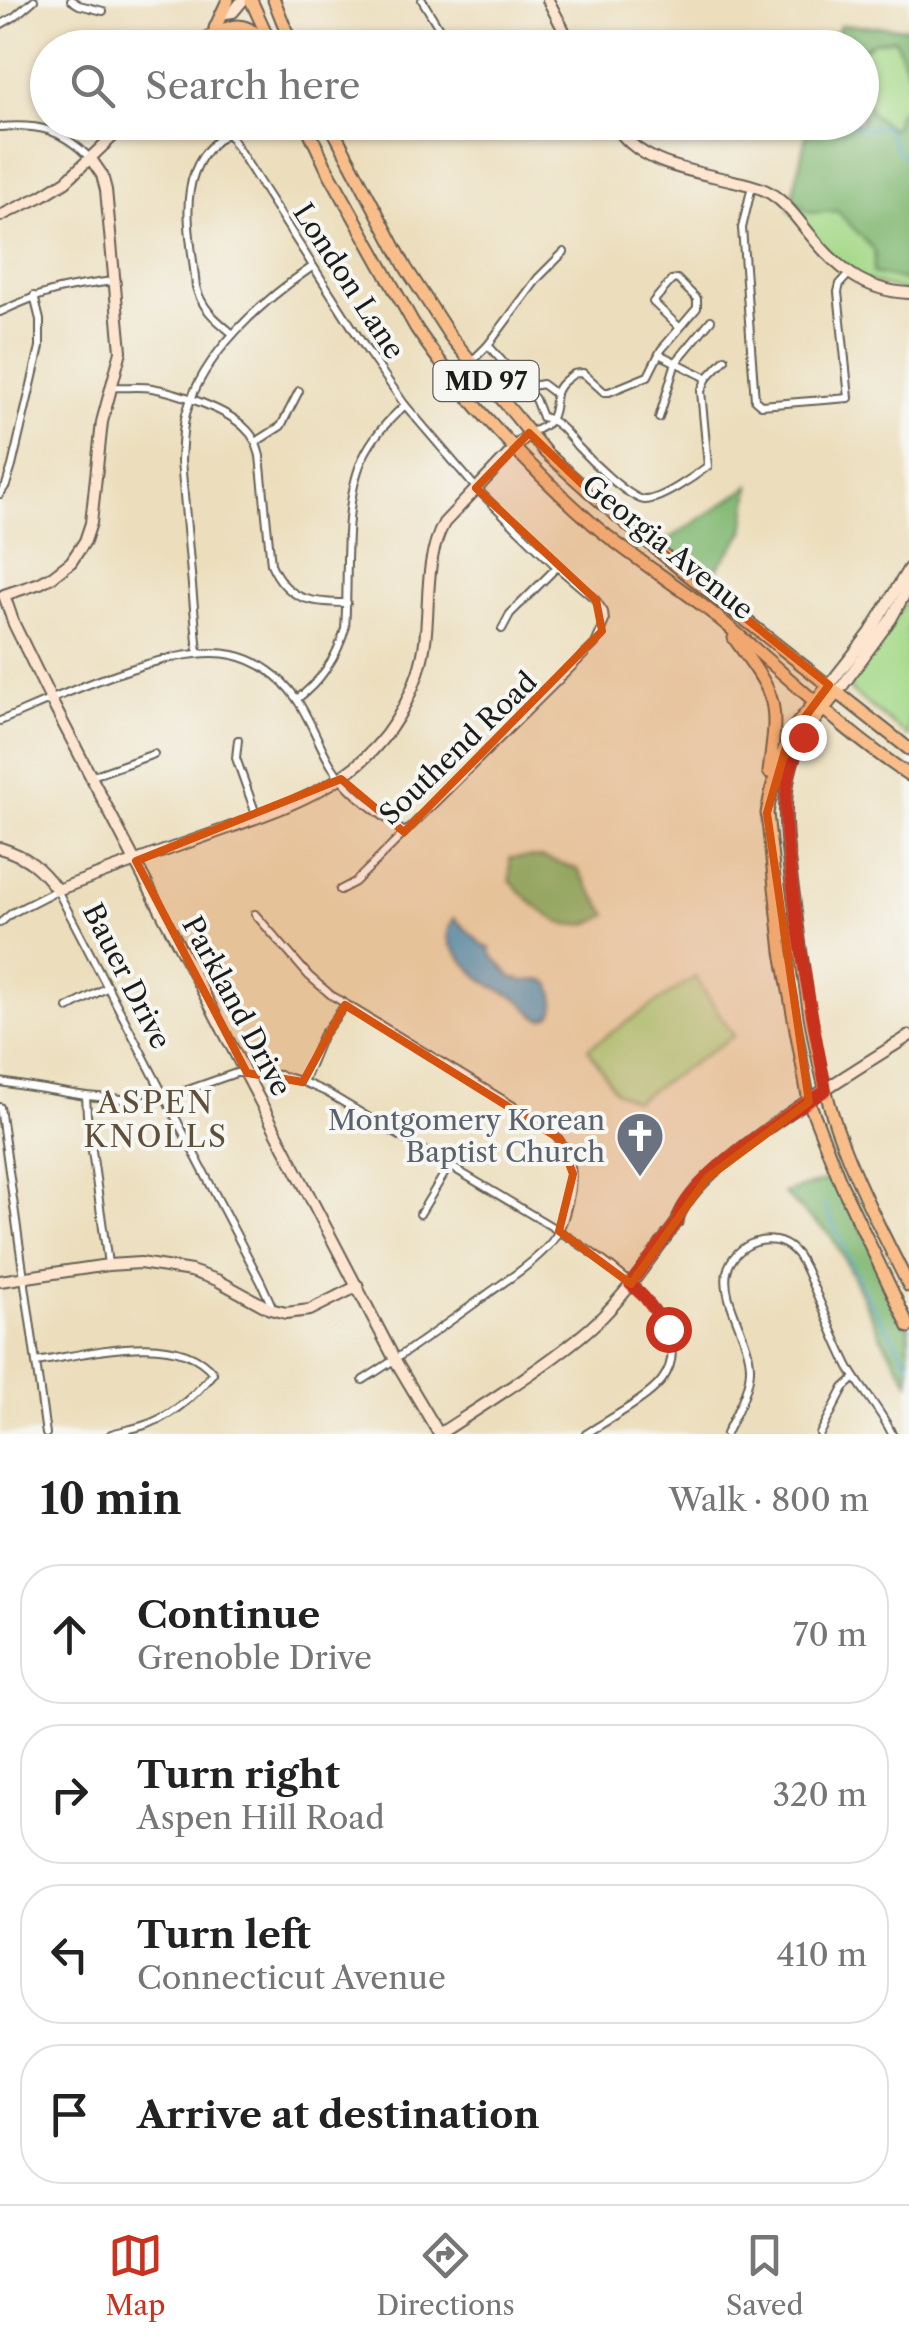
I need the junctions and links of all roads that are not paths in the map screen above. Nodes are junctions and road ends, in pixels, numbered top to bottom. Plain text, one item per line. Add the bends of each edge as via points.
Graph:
1 (34, 0) edge
2 (71, 0) edge
3 (243, 0) edge
4 (251, 0) edge
5 (278, 0) edge
6 (422, 0) edge
7 (548, 0) edge
8 (229, 4) edge
9 (103, 11) dead end
10 (0, 25) edge
11 (212, 30) edge
12 (217, 30) edge
13 (251, 30) edge
14 (264, 30) edge
15 (287, 30) edge
16 (441, 30) edge
17 (564, 30) edge
18 (30, 126) edge
19 (0, 127) edge
20 (70, 140) edge
21 (110, 140) edge
22 (216, 140) edge
23 (230, 140) edge
24 (313, 140) edge
25 (339, 140) edge
26 (626, 140) edge
27 (91, 159) junction
28 (752, 185) junction
29 (0, 216) edge
30 (564, 252) dead end
31 (312, 266) junction
32 (848, 274) junction
33 (115, 281) junction
34 (909, 293) edge
35 (34, 296) junction
36 (0, 312) edge
37 (711, 320) dead end
38 (680, 328) junction
39 (234, 334) junction
40 (488, 345) junction
41 (659, 354) junction
42 (725, 359) dead end
43 (470, 362) junction
44 (676, 362) junction
45 (707, 378) junction
46 (112, 387) junction
47 (298, 391) dead end
48 (527, 392) junction
49 (554, 396) junction
50 (535, 399) junction
51 (192, 400) junction
52 (405, 405) junction
53 (546, 418) junction
54 (659, 418) dead end
55 (528, 432) junction
56 (256, 442) junction
57 (515, 448) junction
58 (476, 488) junction
59 (0, 494) edge
60 (557, 567) junction
61 (909, 568) edge
62 (909, 586) edge
63 (2, 596) edge
64 (347, 604) junction
65 (723, 622) junction
66 (502, 629) dead end
67 (602, 632) joint
68 (198, 653) junction
69 (833, 688) junction
70 (51, 700) junction
71 (297, 700) junction
72 (819, 704) junction
73 (0, 721) edge
74 (238, 740) dead end
75 (909, 749) edge
76 (154, 754) dead end
77 (909, 775) edge
78 (92, 776) junction
79 (341, 779) junction
80 (768, 813) junction
81 (257, 818) junction
82 (404, 832) junction
83 (0, 848) edge
84 (136, 861) junction
85 (58, 890) junction
86 (340, 890) dead end
87 (255, 914) dead end
88 (0, 923) edge
89 (108, 988) junction
90 (345, 1005) junction
91 (68, 1008) dead end
92 (909, 1036) edge
93 (246, 1073) junction
94 (0, 1082) edge
95 (303, 1082) junction
96 (826, 1090) junction
97 (86, 1096) junction
98 (165, 1098) junction
99 (808, 1102) junction
100 (0, 1107) edge
101 (450, 1166) junction
102 (420, 1214) dead end
103 (559, 1231) junction
104 (108, 1266) junction
105 (24, 1278) junction
106 (0, 1281) edge
107 (630, 1284) junction
108 (358, 1286) junction
109 (909, 1286) edge
110 (270, 1309) junction
111 (909, 1326) edge
112 (395, 1360) junction
113 (36, 1362) junction
114 (856, 1378) junction
115 (362, 1380) dead end
116 (46, 1434) edge
117 (111, 1434) edge
118 (439, 1434) edge
119 (586, 1434) edge
120 (726, 1434) edge
121 (820, 1434) edge
122 (892, 1434) edge

1 - 10 street
2 - 9 street
3 - 8 street via 233,12
4 - 14 main road
5 - 15 main road
6 - 16 street
7 - 17 street
8 - 11 main road
12 - 13 main road
18 - 19 street
20 - 27 street
21 - 27 street
22 - 39 street via 190,180 196,287 207,311
23 - 31 street, London Lane
24 - 57 main road, Georgia Avenue / MD 97 via 416,328
25 - 43 main road, Georgia Avenue / MD 97 via 406,268
26 - 28 street via 649,158
27 - 29 street via 66,182
27 - 33 street via 106,190
28 - 32 street via 785,204
28 - 32 street via 742,228 757,403 849,398 838,292
30 - 40 street
31 - 39 street
31 - 52 street, London Lane
32 - 34 street
33 - 35 street
33 - 46 street via 121,351
35 - 36 street
35 - 59 street via 40,348
37 - 44 street
38 - 38 street via 653,302 676,279 698,305
38 - 41 street
39 - 51 street
40 - 43 street
40 - 48 street
41 - 44 street
41 - 49 street via 648,376 618,390 604,392 580,372
42 - 45 street
43 - 55 main road, Georgia Avenue / MD 97
44 - 45 street
44 - 54 street
45 - 53 street via 702,390 708,466 649,500 609,477
46 - 51 street via 152,388
46 - 63 street via 85,542 53,576
47 - 56 street via 281,426
48 - 49 street via 542,384
48 - 50 street
49 - 50 street
49 - 53 street
50 - 53 street
51 - 56 street via 236,420
51 - 68 street via 181,461
52 - 58 street, London Lane
52 - 64 street via 376,434 354,482
53 - 55 street
55 - 57 street
55 - 69 main road, Georgia Avenue / MD 97 via 603,504
56 - 64 street via 277,577 300,597
57 - 58 street
57 - 65 main road, Georgia Avenue / MD 97 via 595,526
58 - 60 street, London Lane
58 - 79 street via 444,523 431,554 426,634 409,697 390,730
60 - 66 street
60 - 67 street, London Lane via 596,600 604,612
61 - 69 street
62 - 69 street
63 - 70 street, Parkland Drive
64 - 71 street via 340,648
65 - 72 main road, Georgia Avenue / MD 97
65 - 80 main road via 762,676 775,708
67 - 82 street, Southend Road
68 - 70 street
68 - 71 street via 251,660
69 - 72 main road
69 - 75 main road, Georgia Avenue / MD 97
70 - 73 street
70 - 78 street, Parkland Drive
71 - 79 street
72 - 77 main road, Georgia Avenue / MD 97
72 - 80 main road via 788,740
72 - 96 main road via 792,762 786,809
74 - 81 street via 236,758
76 - 78 street
78 - 84 street, Parkland Drive
79 - 81 street
79 - 82 street
80 - 99 main road via 786,980
81 - 84 street
82 - 86 street, Southend Road
83 - 85 street, Bauer Drive via 32,862
84 - 85 street
84 - 93 street, Parkland Drive
85 - 88 street
85 - 89 street, Bauer Drive
87 - 90 street via 309,976
89 - 91 street
89 - 98 street, Bauer Drive
90 - 95 street via 322,1036
90 - 103 street via 560,1139 573,1174
92 - 96 street
93 - 95 street
93 - 98 street
93 - 108 street, Parkland Drive
94 - 97 street
95 - 101 street
96 - 99 street
96 - 109 main road
97 - 98 street
97 - 104 street
98 - 110 street, Bauer Drive
99 - 107 street via 707,1178
99 - 111 main road
100 - 105 street
101 - 102 street
101 - 103 street
103 - 107 street
103 - 112 street via 532,1261
104 - 105 street
104 - 110 street via 191,1270
105 - 106 street
105 - 113 street
107 - 118 street via 582,1336
107 - 119 street via 668,1329 669,1366 654,1389
108 - 110 street via 310,1310
108 - 112 street, Parkland Drive
112 - 115 street
112 - 118 street, Parkland Drive
113 - 116 street
113 - 117 street via 154,1346 185,1353 212,1372 166,1416
114 - 120 street via 802,1260 787,1245 754,1242 732,1260 726,1281 750,1368
114 - 121 street
114 - 122 street

